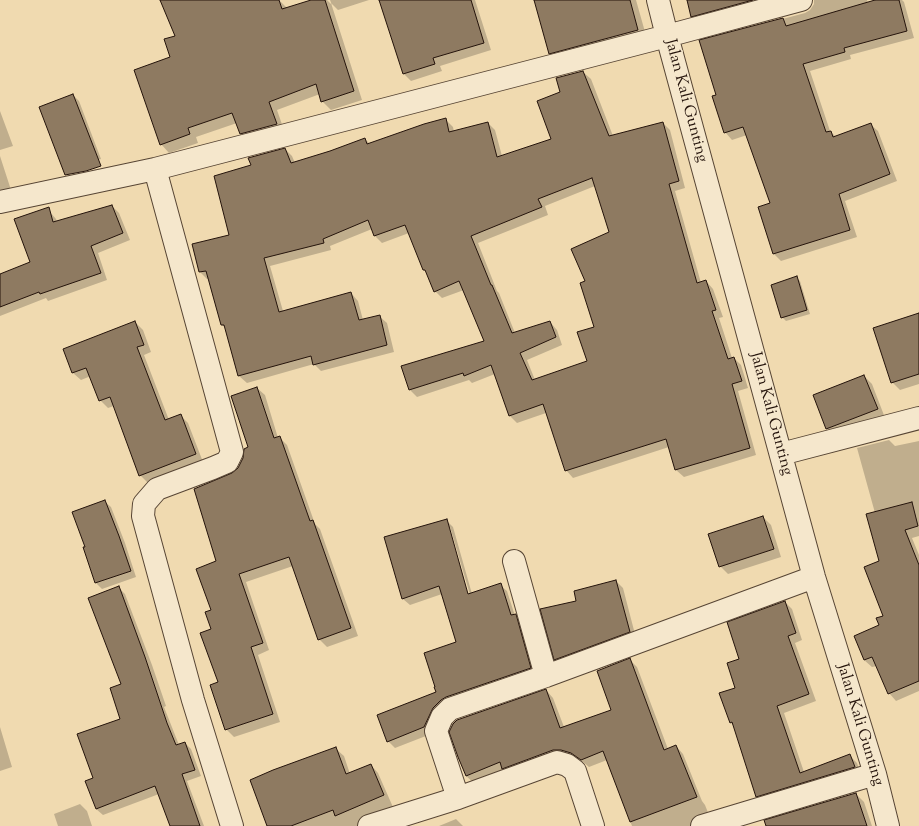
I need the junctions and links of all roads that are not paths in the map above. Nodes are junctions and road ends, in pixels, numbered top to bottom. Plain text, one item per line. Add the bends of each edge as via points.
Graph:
1 (658, 0) edge
2 (802, 0) edge
3 (667, 36) junction
4 (155, 169) junction
5 (0, 202) edge
6 (919, 418) edge
7 (781, 454) junction
8 (514, 561) dead end
9 (814, 577) junction
10 (546, 676) junction
11 (875, 774) junction
12 (458, 798) junction
13 (232, 826) edge
14 (369, 826) edge
15 (593, 826) edge
16 (702, 826) edge
17 (888, 826) edge

1 - 3 street, Jalan Kali Gunting
2 - 3 street
3 - 4 street
3 - 7 street, Jalan Kali Gunting
4 - 5 street
4 - 13 street via 232,452 227,462 157,489 144,504 143,516 193,700
6 - 7 street
7 - 9 street, Jalan Kali Gunting
8 - 10 street
9 - 10 street
9 - 11 street, Jalan Kali Gunting
10 - 12 street via 450,709 442,717 436,731
11 - 16 street
11 - 17 street, Jalan Kali Gunting
12 - 14 street
12 - 15 street via 557,762 567,765 574,771

